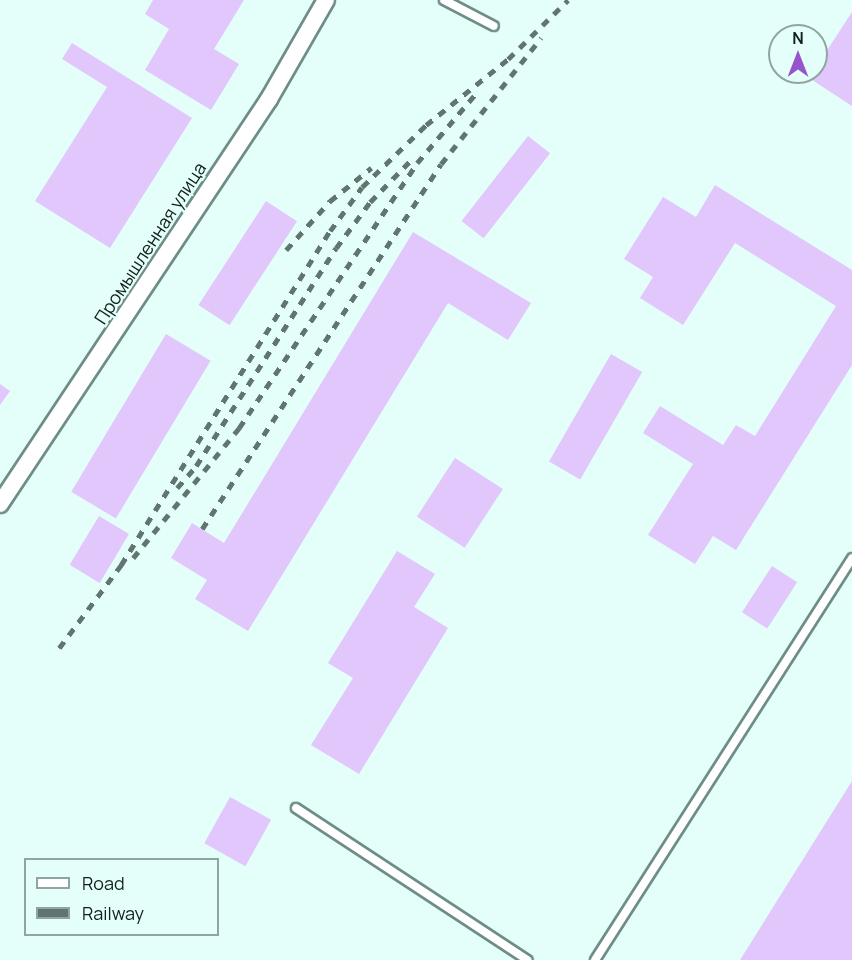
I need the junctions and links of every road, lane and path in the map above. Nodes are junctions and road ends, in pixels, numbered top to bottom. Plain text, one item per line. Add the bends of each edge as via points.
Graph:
1 (326, 0) edge
2 (444, 0) edge
3 (494, 26) dead end
4 (0, 504) edge
5 (852, 558) edge
6 (296, 808) dead end
7 (527, 960) edge
8 (595, 960) edge

1 - 4 street, Промышленная улица via 269,99
2 - 3 lane
5 - 8 lane
6 - 7 lane

